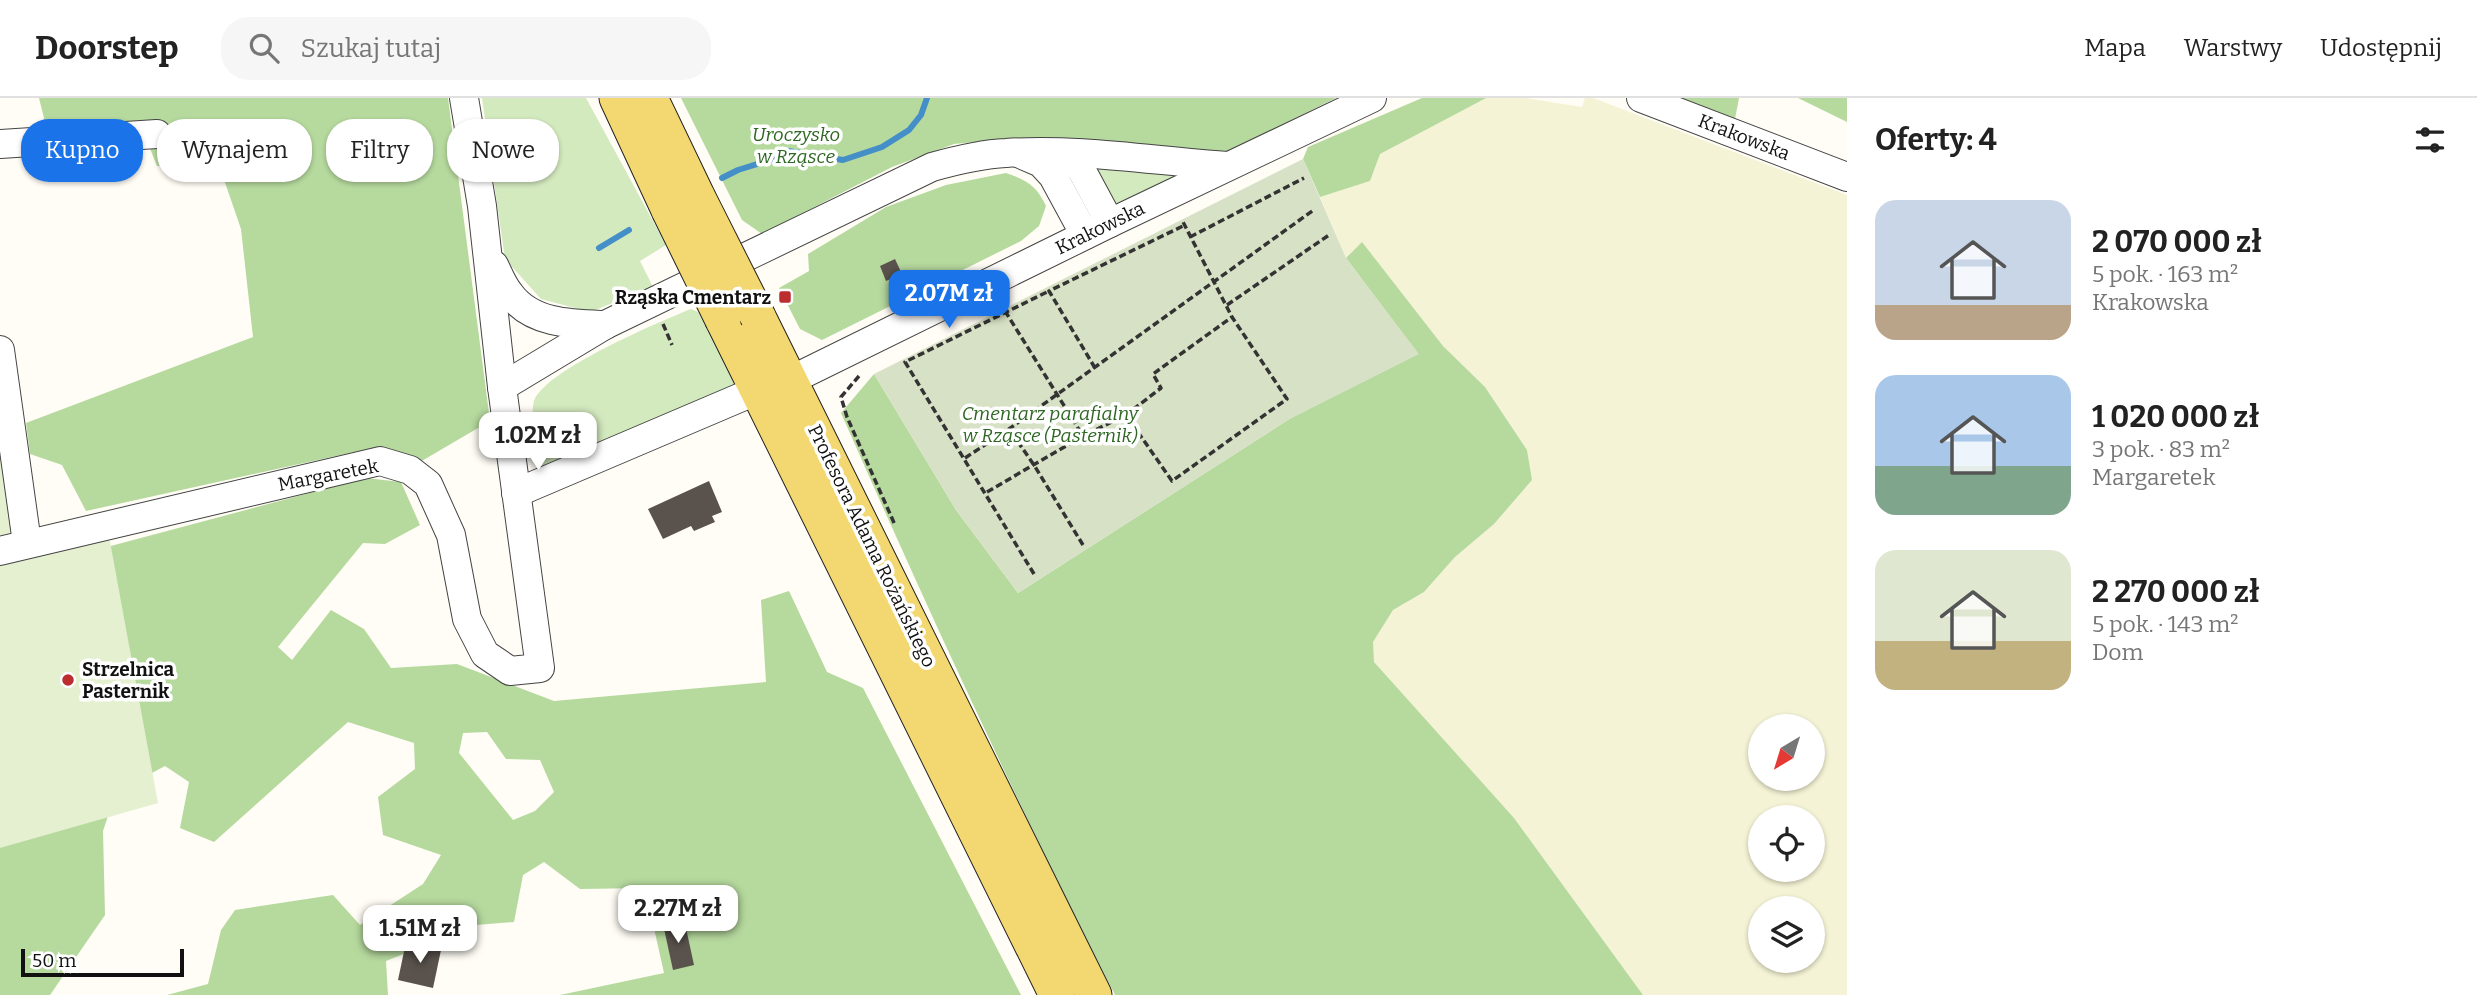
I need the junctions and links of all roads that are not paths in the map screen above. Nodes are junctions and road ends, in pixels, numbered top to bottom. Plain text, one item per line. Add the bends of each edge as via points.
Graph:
1 (464, 98) edge
2 (617, 98) edge
3 (650, 98) edge
4 (1371, 98) edge
5 (1641, 98) edge
6 (157, 134) dead end
7 (0, 144) edge
8 (1018, 153) junction
9 (1065, 153) junction
10 (1227, 166) junction
11 (1847, 177) edge
12 (684, 204) junction
13 (1110, 223) junction
14 (1085, 235) junction
15 (487, 253) junction
16 (605, 325) junction
17 (0, 350) edge
18 (792, 380) junction
19 (502, 387) junction
20 (758, 390) junction
21 (516, 493) junction
22 (27, 543) junction
23 (0, 551) edge
24 (1057, 995) edge
25 (1094, 995) edge

1 - 15 street, Margaretek
2 - 12 main road, Profesora Adama Rożańskiego
3 - 12 main road, Profesora Adama Rożańskiego
4 - 10 street, Krakowska
5 - 11 street, Krakowska
6 - 7 street
8 - 9 street
8 - 14 street via 1041,163 1052,176
8 - 16 street via 982,155 924,170
9 - 10 street
9 - 13 street via 1082,169
10 - 13 street, Krakowska
12 - 18 main road, Profesora Adama Rożańskiego, bridge via 758,317
12 - 20 main road, Profesora Adama Rożańskiego, bridge via 723,320
13 - 14 street, Krakowska
14 - 18 street, Krakowska
15 - 16 street via 510,295 526,310 560,323
15 - 19 street, Margaretek
16 - 19 street
17 - 22 street
18 - 25 main road, Profesora Adama Rożańskiego
19 - 21 street, Margaretek
20 - 21 street
20 - 24 main road, Profesora Adama Rożańskiego
21 - 22 street, Margaretek via 540,668 510,671 485,654 467,619 451,535 428,484 410,470 380,461
22 - 23 street, Margaretek

